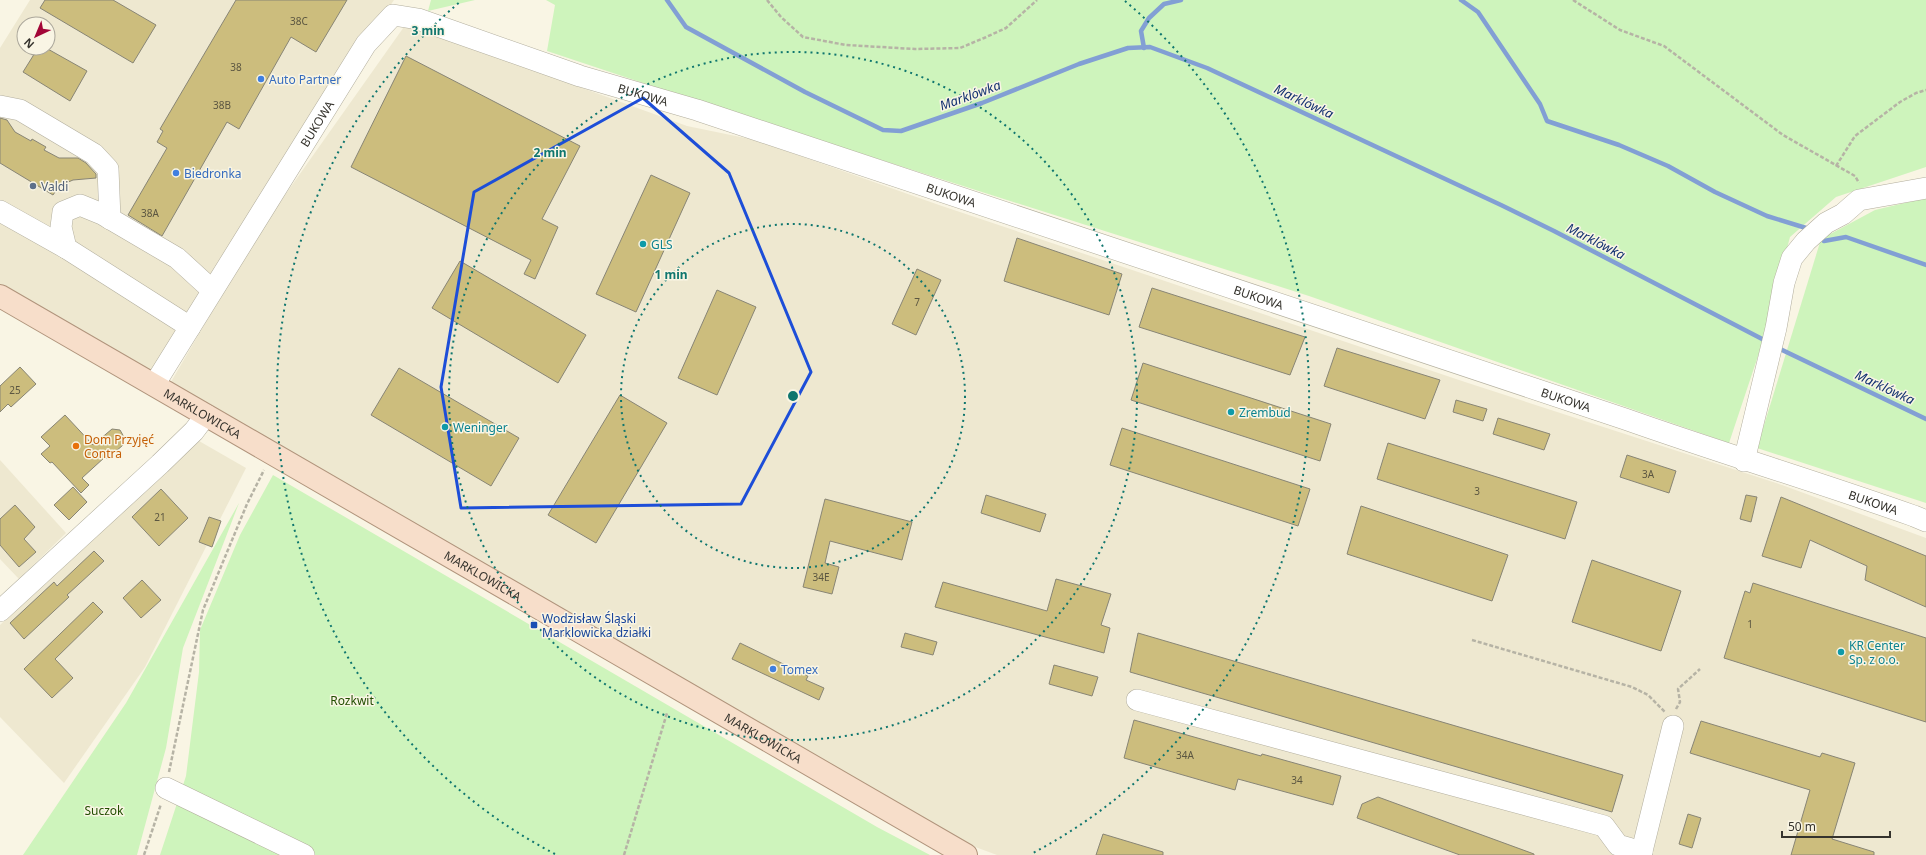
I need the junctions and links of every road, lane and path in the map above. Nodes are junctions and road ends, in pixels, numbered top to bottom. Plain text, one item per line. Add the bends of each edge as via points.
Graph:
1 (767, 0) edge
2 (1037, 0) edge
3 (1573, 0) edge
4 (1926, 90) edge
5 (0, 106) edge
6 (1836, 166) junction
7 (1926, 188) edge
8 (1859, 200) junction
9 (0, 211) edge
10 (110, 219) junction
11 (66, 248) junction
12 (212, 290) junction
13 (0, 296) edge
14 (190, 327) junction
15 (154, 385) junction
16 (206, 415) junction
17 (272, 453) junction
18 (1744, 461) junction
19 (1926, 521) edge
20 (0, 611) edge
21 (1472, 640) dead end
22 (1700, 669) dead end
23 (1137, 700) dead end
24 (667, 713) dead end
25 (1672, 722) junction
26 (166, 788) junction
27 (1641, 853) edge
28 (144, 855) edge
29 (304, 855) edge
30 (624, 855) edge
31 (966, 855) edge

1 - 2 path via 803,37 846,45 915,49 960,48 1006,28
3 - 6 path via 1620,30 1664,46 1783,135
4 - 6 path via 1900,102 1855,136
5 - 10 lane via 20,110 94,154 108,170
6 - 8 path via 1855,176 1861,188
7 - 8 lane
8 - 18 lane via 1843,214 1826,223 1792,258 1784,283 1776,328
9 - 11 lane
10 - 11 lane via 80,205 63,212 61,228
10 - 12 lane via 176,258
11 - 14 lane
12 - 14 lane, BUKOWA
12 - 18 lane, BUKOWA via 366,44 394,15 418,19 573,74 696,110 1625,419
13 - 15 main road, MARKLOWICKA
14 - 15 lane, BUKOWA
15 - 16 main road, MARKLOWICKA
16 - 17 main road, MARKLOWICKA
16 - 20 lane via 194,431 166,458
17 - 26 path via 247,504 203,610
17 - 31 main road, MARKLOWICKA
18 - 19 lane, BUKOWA via 1834,488
21 - 25 path via 1632,687 1648,696
22 - 25 path via 1678,688 1680,702
23 - 27 lane via 1604,826 1618,845
24 - 30 path
25 - 27 lane
26 - 28 path
26 - 29 lane

